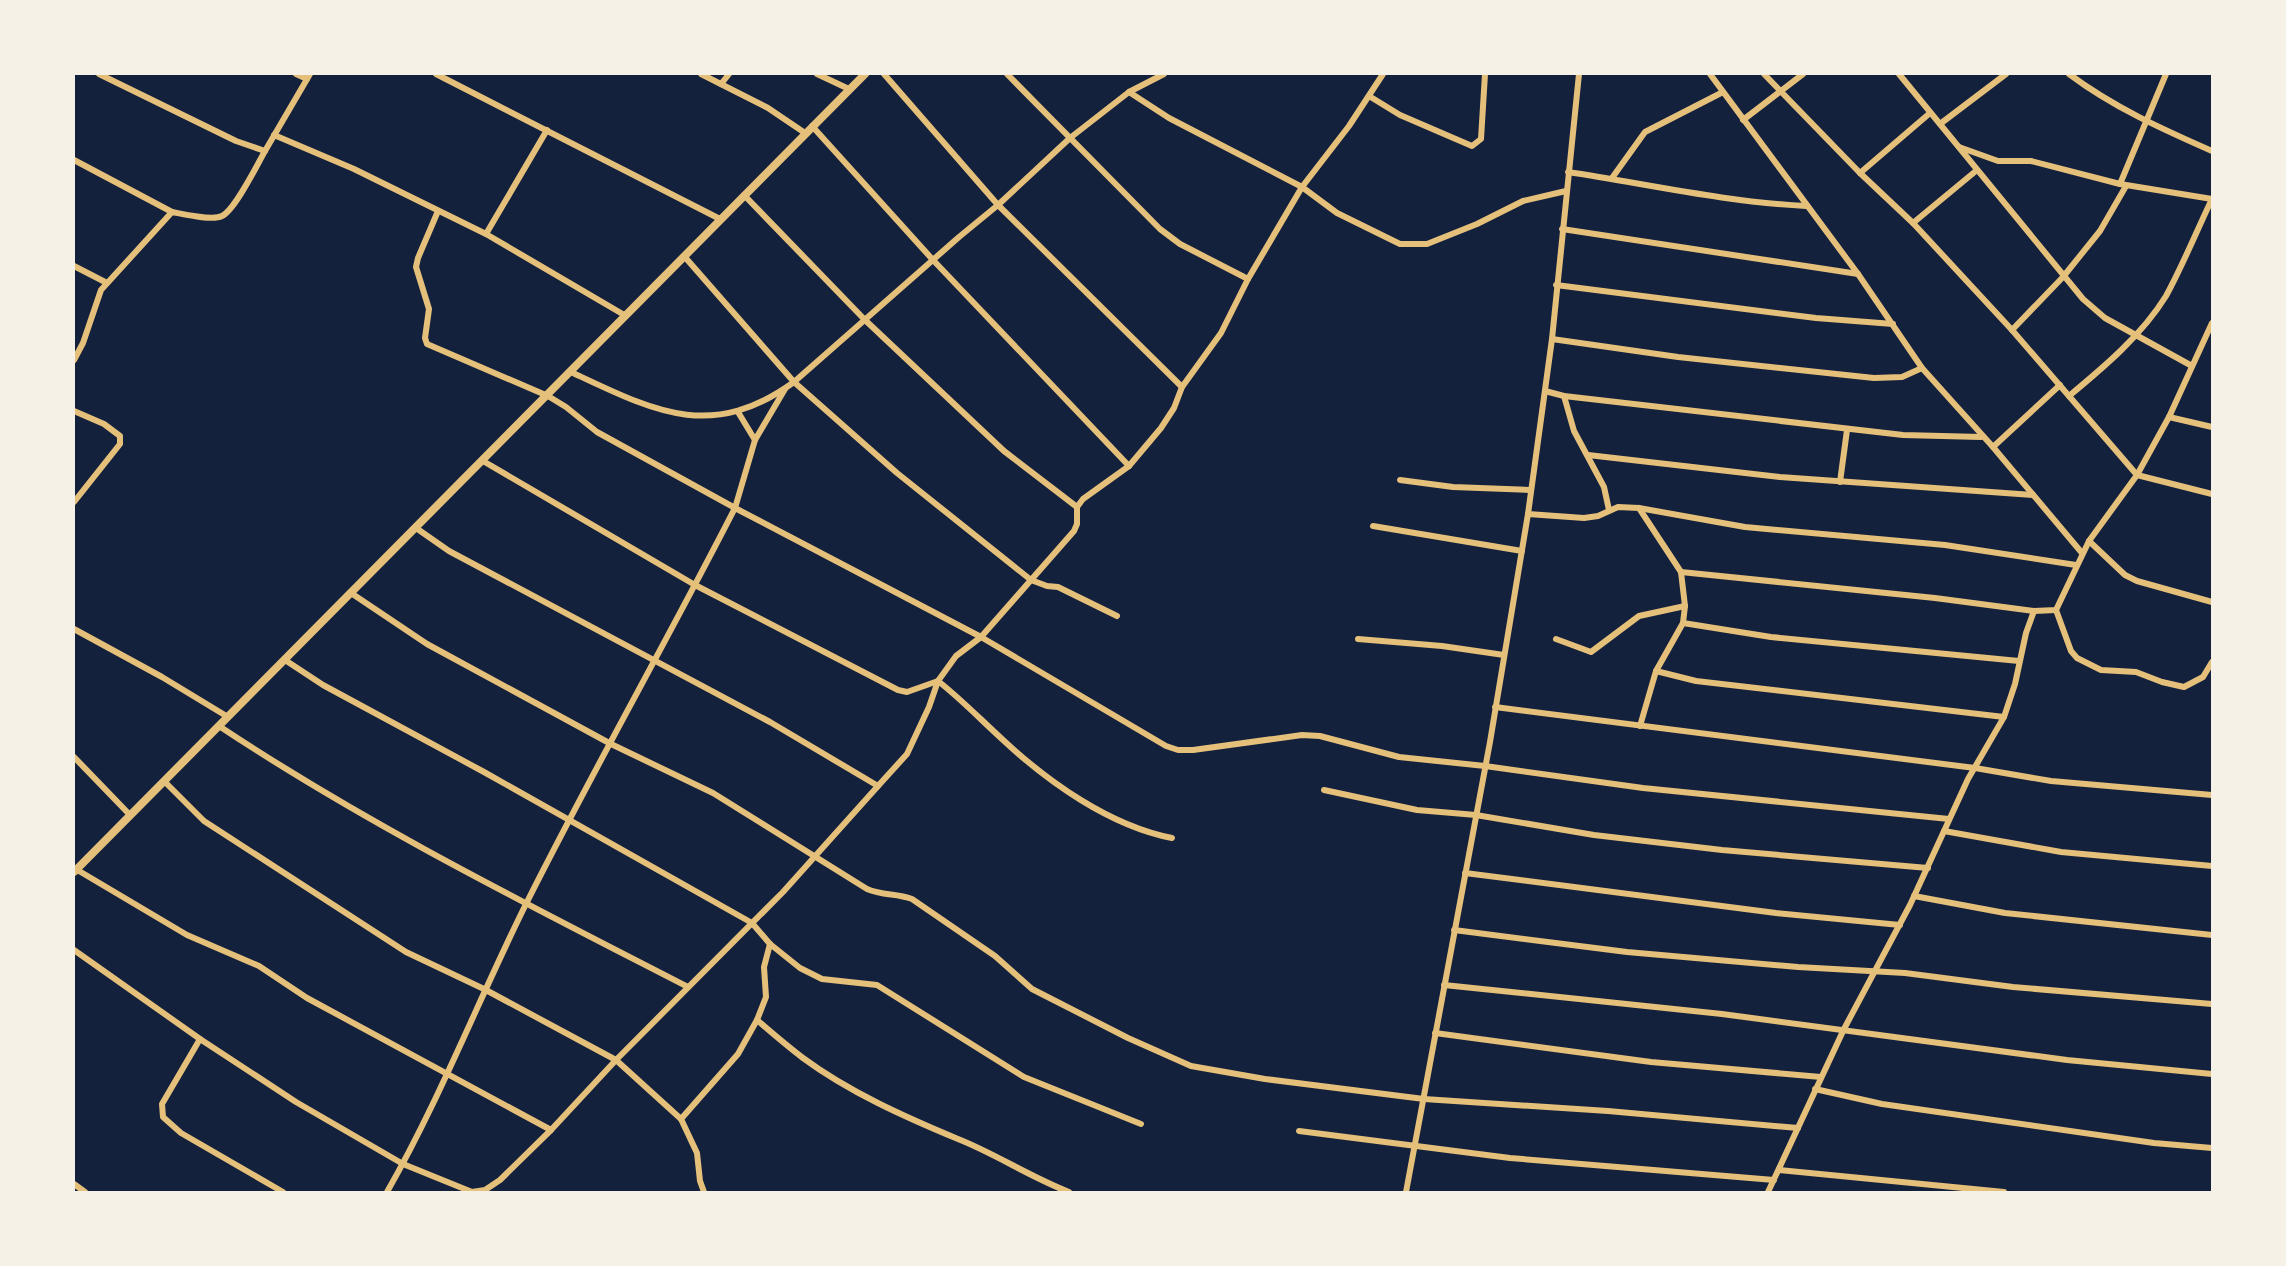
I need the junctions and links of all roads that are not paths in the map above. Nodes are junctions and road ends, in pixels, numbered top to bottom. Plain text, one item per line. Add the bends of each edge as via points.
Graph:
1 (99, 74) edge
2 (296, 74) edge
3 (439, 74) edge
4 (701, 74) edge
5 (729, 74) edge
6 (817, 74) edge
7 (865, 74) edge
8 (884, 74) edge
9 (1007, 74) edge
10 (1164, 74) edge
11 (1383, 74) edge
12 (1485, 74) edge
13 (1579, 74) edge
14 (1710, 74) edge
15 (1764, 74) edge
16 (1803, 74) edge
17 (1899, 74) edge
18 (2006, 74) edge
19 (2069, 74) edge
20 (2166, 74) edge
21 (309, 76) edge
22 (721, 84) junction
23 (849, 89) junction
24 (1781, 90) junction
25 (1129, 92) junction
26 (1723, 92) junction
27 (1369, 96) junction
28 (1930, 113) junction
29 (1743, 120) junction
30 (2146, 121) junction
31 (1940, 124) junction
32 (812, 126) junction
33 (547, 130) junction
34 (805, 133) junction
35 (274, 135) junction
36 (1070, 138) junction
37 (1957, 147) junction
38 (265, 151) junction
39 (2213, 151) edge
40 (74, 160) edge
41 (1977, 170) junction
42 (1568, 172) junction
43 (1860, 173) junction
44 (1612, 178) junction
45 (2123, 185) junction
46 (1302, 187) junction
47 (1566, 191) junction
48 (744, 195) junction
49 (2212, 199) edge
50 (998, 205) junction
51 (1806, 206) junction
52 (438, 211) junction
53 (172, 212) junction
54 (720, 219) junction
55 (1913, 223) junction
56 (1562, 229) junction
57 (486, 234) junction
58 (684, 256) junction
59 (933, 260) junction
60 (74, 265) edge
61 (1858, 274) junction
62 (2063, 277) junction
63 (1248, 279) junction
64 (107, 283) junction
65 (1556, 285) junction
66 (626, 316) junction
67 (866, 320) junction
68 (2213, 323) edge
69 (1893, 324) junction
70 (2012, 330) junction
71 (2135, 333) junction
72 (1552, 339) junction
73 (74, 360) edge
74 (2192, 366) junction
75 (1922, 368) junction
76 (571, 372) junction
77 (794, 382) junction
78 (2060, 386) junction
79 (1182, 387) junction
80 (785, 389) junction
81 (1545, 391) junction
82 (548, 396) junction
83 (1564, 396) junction
84 (2069, 396) junction
85 (74, 411) edge
86 (738, 412) junction
87 (2169, 417) junction
88 (2213, 427) edge
89 (1847, 430) junction
90 (1982, 437) junction
91 (755, 440) junction
92 (1993, 447) junction
93 (1588, 455) junction
94 (483, 461) junction
95 (1129, 466) junction
96 (2137, 475) junction
97 (1399, 480) dead end
98 (1840, 482) junction
99 (1530, 489) junction
100 (2213, 494) edge
101 (2033, 495) junction
102 (74, 502) edge
103 (1077, 507) junction
104 (734, 508) junction
105 (1640, 508) junction
106 (1609, 510) junction
107 (1528, 514) junction
108 (1373, 526) dead end
109 (416, 528) junction
110 (2089, 541) junction
111 (1522, 551) junction
112 (2082, 553) junction
113 (2076, 565) junction
114 (1681, 572) junction
115 (1031, 580) junction
116 (695, 585) junction
117 (351, 593) junction
118 (2213, 602) edge
119 (1685, 606) junction
120 (2056, 610) junction
121 (2034, 611) junction
122 (1117, 616) dead end
123 (1683, 622) junction
124 (74, 629) edge
125 (981, 637) junction
126 (1358, 639) dead end
127 (1556, 639) dead end
128 (1504, 655) junction
129 (285, 660) junction
130 (653, 660) junction
131 (2019, 661) junction
132 (2213, 662) edge
133 (1656, 671) junction
134 (938, 681) junction
135 (1496, 707) junction
136 (228, 717) junction
137 (2004, 717) junction
138 (219, 726) junction
139 (1640, 726) junction
140 (611, 744) junction
141 (74, 757) edge
142 (1485, 766) junction
143 (1975, 768) junction
144 (164, 781) junction
145 (878, 786) junction
146 (1324, 790) dead end
147 (2213, 795) edge
148 (1476, 815) junction
149 (130, 816) junction
150 (1949, 819) junction
151 (570, 822) junction
152 (1944, 831) junction
153 (1172, 838) dead end
154 (815, 856) junction
155 (2213, 866) edge
156 (1928, 868) junction
157 (74, 870) edge
158 (1465, 873) junction
159 (1914, 895) junction
160 (526, 903) junction
161 (752, 923) junction
162 (1900, 925) junction
163 (1454, 930) junction
164 (2213, 935) edge
165 (770, 944) junction
166 (74, 950) edge
167 (1875, 971) junction
168 (1444, 985) junction
169 (688, 987) junction
170 (484, 989) junction
171 (2213, 1004) edge
172 (757, 1020) junction
173 (1844, 1029) junction
174 (1435, 1033) junction
175 (200, 1039) junction
176 (616, 1060) junction
177 (447, 1073) junction
178 (2213, 1074) edge
179 (1821, 1077) junction
180 (1815, 1089) junction
181 (1424, 1099) junction
182 (681, 1119) junction
183 (1141, 1124) dead end
184 (1798, 1128) junction
185 (551, 1130) junction
186 (1299, 1131) dead end
187 (1415, 1147) junction
188 (2213, 1148) edge
189 (403, 1164) junction
190 (1779, 1170) junction
191 (1774, 1180) junction
192 (74, 1184) edge
193 (85, 1192) edge
194 (282, 1192) edge
195 (387, 1192) edge
196 (472, 1192) edge
197 (704, 1192) edge
198 (1069, 1192) edge
199 (1406, 1192) edge
200 (1768, 1192) edge
201 (2004, 1192) edge

1 - 38 street
2 - 21 street
3 - 33 street
4 - 22 street
5 - 22 street
6 - 23 street
7 - 23 street
8 - 50 street
9 - 36 street
10 - 25 street
11 - 27 street
12 - 27 street via 1481,139 1472,146 1400,115
13 - 42 street
14 - 26 street
15 - 24 street
16 - 24 street
17 - 28 street
18 - 31 street
19 - 30 street
20 - 30 street
21 - 35 street
22 - 34 street
23 - 32 street
24 - 29 street
24 - 43 street
25 - 36 street
25 - 46 street via 1169,118
26 - 29 street
26 - 44 street via 1645,132
27 - 46 street
28 - 31 street
28 - 43 street
29 - 51 street
30 - 39 street
30 - 45 street
31 - 37 street
32 - 34 street
32 - 59 street
33 - 54 street
33 - 57 street
34 - 48 street
35 - 38 street
35 - 52 street
36 - 50 street
36 - 63 street via 1160,229
37 - 41 street
37 - 45 street via 1998,161 2055,166
38 - 53 street via 223,216
40 - 53 street
41 - 55 street
41 - 62 street
42 - 44 street
42 - 47 street
43 - 55 street
44 - 51 street via 1715,198
45 - 49 street
45 - 62 street via 2100,230
46 - 47 street via 1337,213 1400,244 1427,244 1523,201
46 - 63 street
47 - 56 street
48 - 54 street
48 - 67 street
49 - 71 street via 2166,295
50 - 59 street
50 - 79 street
51 - 61 street
52 - 57 street
52 - 82 street via 416,267 429,309 427,344
53 - 64 street
54 - 58 street
55 - 70 street
56 - 61 street
56 - 65 street
57 - 66 street
58 - 66 street
58 - 77 street
59 - 67 street
59 - 95 street
60 - 64 street
61 - 69 street
62 - 70 street
62 - 71 street via 2105,318
63 - 79 street via 1221,333
64 - 73 street
65 - 69 street
65 - 72 street
66 - 76 street
67 - 77 street
67 - 103 street via 1004,451
68 - 74 street
69 - 75 street
70 - 78 street
71 - 74 street
71 - 84 street
72 - 75 street via 1874,378 1902,377
72 - 81 street
74 - 87 street
75 - 90 street
76 - 82 street
76 - 86 street via 648,407 713,416
77 - 80 street
77 - 115 street via 897,473
78 - 84 street
78 - 92 street
79 - 95 street via 1161,428
80 - 86 street
80 - 91 street
81 - 83 street
81 - 99 street
82 - 94 street
82 - 104 street via 597,432
83 - 89 street
83 - 93 street via 1574,431
84 - 96 street
85 - 102 street via 120,436 120,444
86 - 91 street
87 - 88 street
87 - 96 street
89 - 90 street
89 - 98 street
90 - 92 street
91 - 104 street
92 - 101 street
93 - 98 street
93 - 106 street via 1604,487
94 - 109 street
94 - 116 street
95 - 103 street
96 - 100 street
96 - 110 street
97 - 99 street
98 - 101 street
99 - 107 street
101 - 112 street
103 - 115 street via 1074,531
104 - 116 street
104 - 125 street
105 - 106 street
105 - 113 street via 1745,527 1945,545
105 - 114 street
106 - 107 street via 1584,518
107 - 111 street
108 - 111 street
109 - 117 street
109 - 130 street via 460,558
110 - 112 street
110 - 118 street via 2125,575
111 - 128 street
112 - 113 street
113 - 120 street
114 - 119 street
114 - 121 street
115 - 122 street via 1058,587
115 - 125 street
116 - 130 street
116 - 134 street via 898,690 914,691
117 - 129 street
117 - 140 street via 427,644
119 - 123 street
119 - 127 street via 1639,616 1591,652
120 - 121 street
120 - 132 street via 2071,651 2077,659 2101,670 2136,672 2184,687 2203,677
121 - 131 street
123 - 131 street via 1771,637
123 - 133 street
124 - 136 street
125 - 134 street via 956,656
125 - 142 street via 1178,750 1301,734 1398,757
126 - 128 street
128 - 135 street
129 - 136 street
129 - 151 street
130 - 140 street
130 - 145 street
131 - 137 street
133 - 137 street via 1696,681
133 - 139 street
134 - 145 street via 907,754
134 - 153 street via 1056,783 1103,812 1148,833
135 - 139 street
135 - 142 street
136 - 138 street
137 - 143 street
138 - 144 street
138 - 160 street via 346,805
139 - 143 street
140 - 151 street
140 - 154 street via 713,793
141 - 149 street
142 - 148 street
142 - 150 street via 1643,788
143 - 147 street via 2051,781
143 - 150 street
144 - 149 street
144 - 170 street via 204,821 236,844 406,952
145 - 154 street
146 - 148 street via 1418,810
148 - 156 street via 1594,835
148 - 158 street
149 - 157 street
150 - 152 street
151 - 160 street
151 - 161 street
152 - 155 street via 2061,852
152 - 156 street
154 - 161 street
154 - 181 street via 867,889 912,899 995,956 1032,989 1191,1066
156 - 159 street
157 - 177 street via 187,934 260,966 307,998
158 - 162 street
158 - 163 street
159 - 162 street
159 - 164 street via 2005,913
160 - 169 street
160 - 170 street
161 - 165 street
161 - 169 street
162 - 167 street
163 - 167 street via 1627,952
163 - 168 street
165 - 172 street via 764,967 765,997
165 - 183 street via 822,979 877,985 1024,1077
166 - 175 street
167 - 171 street
167 - 173 street
168 - 173 street
168 - 174 street
169 - 176 street
170 - 176 street
170 - 177 street
172 - 182 street via 738,1054
172 - 198 street via 841,1083
173 - 178 street via 2067,1060
173 - 179 street
174 - 179 street via 1651,1062
174 - 181 street
175 - 189 street
175 - 194 street via 162,1104 163,1117 181,1133
176 - 182 street
176 - 185 street
177 - 185 street
177 - 189 street
179 - 180 street
180 - 184 street
180 - 188 street via 1882,1104
181 - 184 street
181 - 187 street
182 - 197 street via 697,1153
184 - 190 street
185 - 196 street via 500,1180
186 - 187 street
187 - 191 street
187 - 199 street
189 - 195 street
189 - 196 street
190 - 191 street
190 - 201 street
191 - 200 street
192 - 193 street

